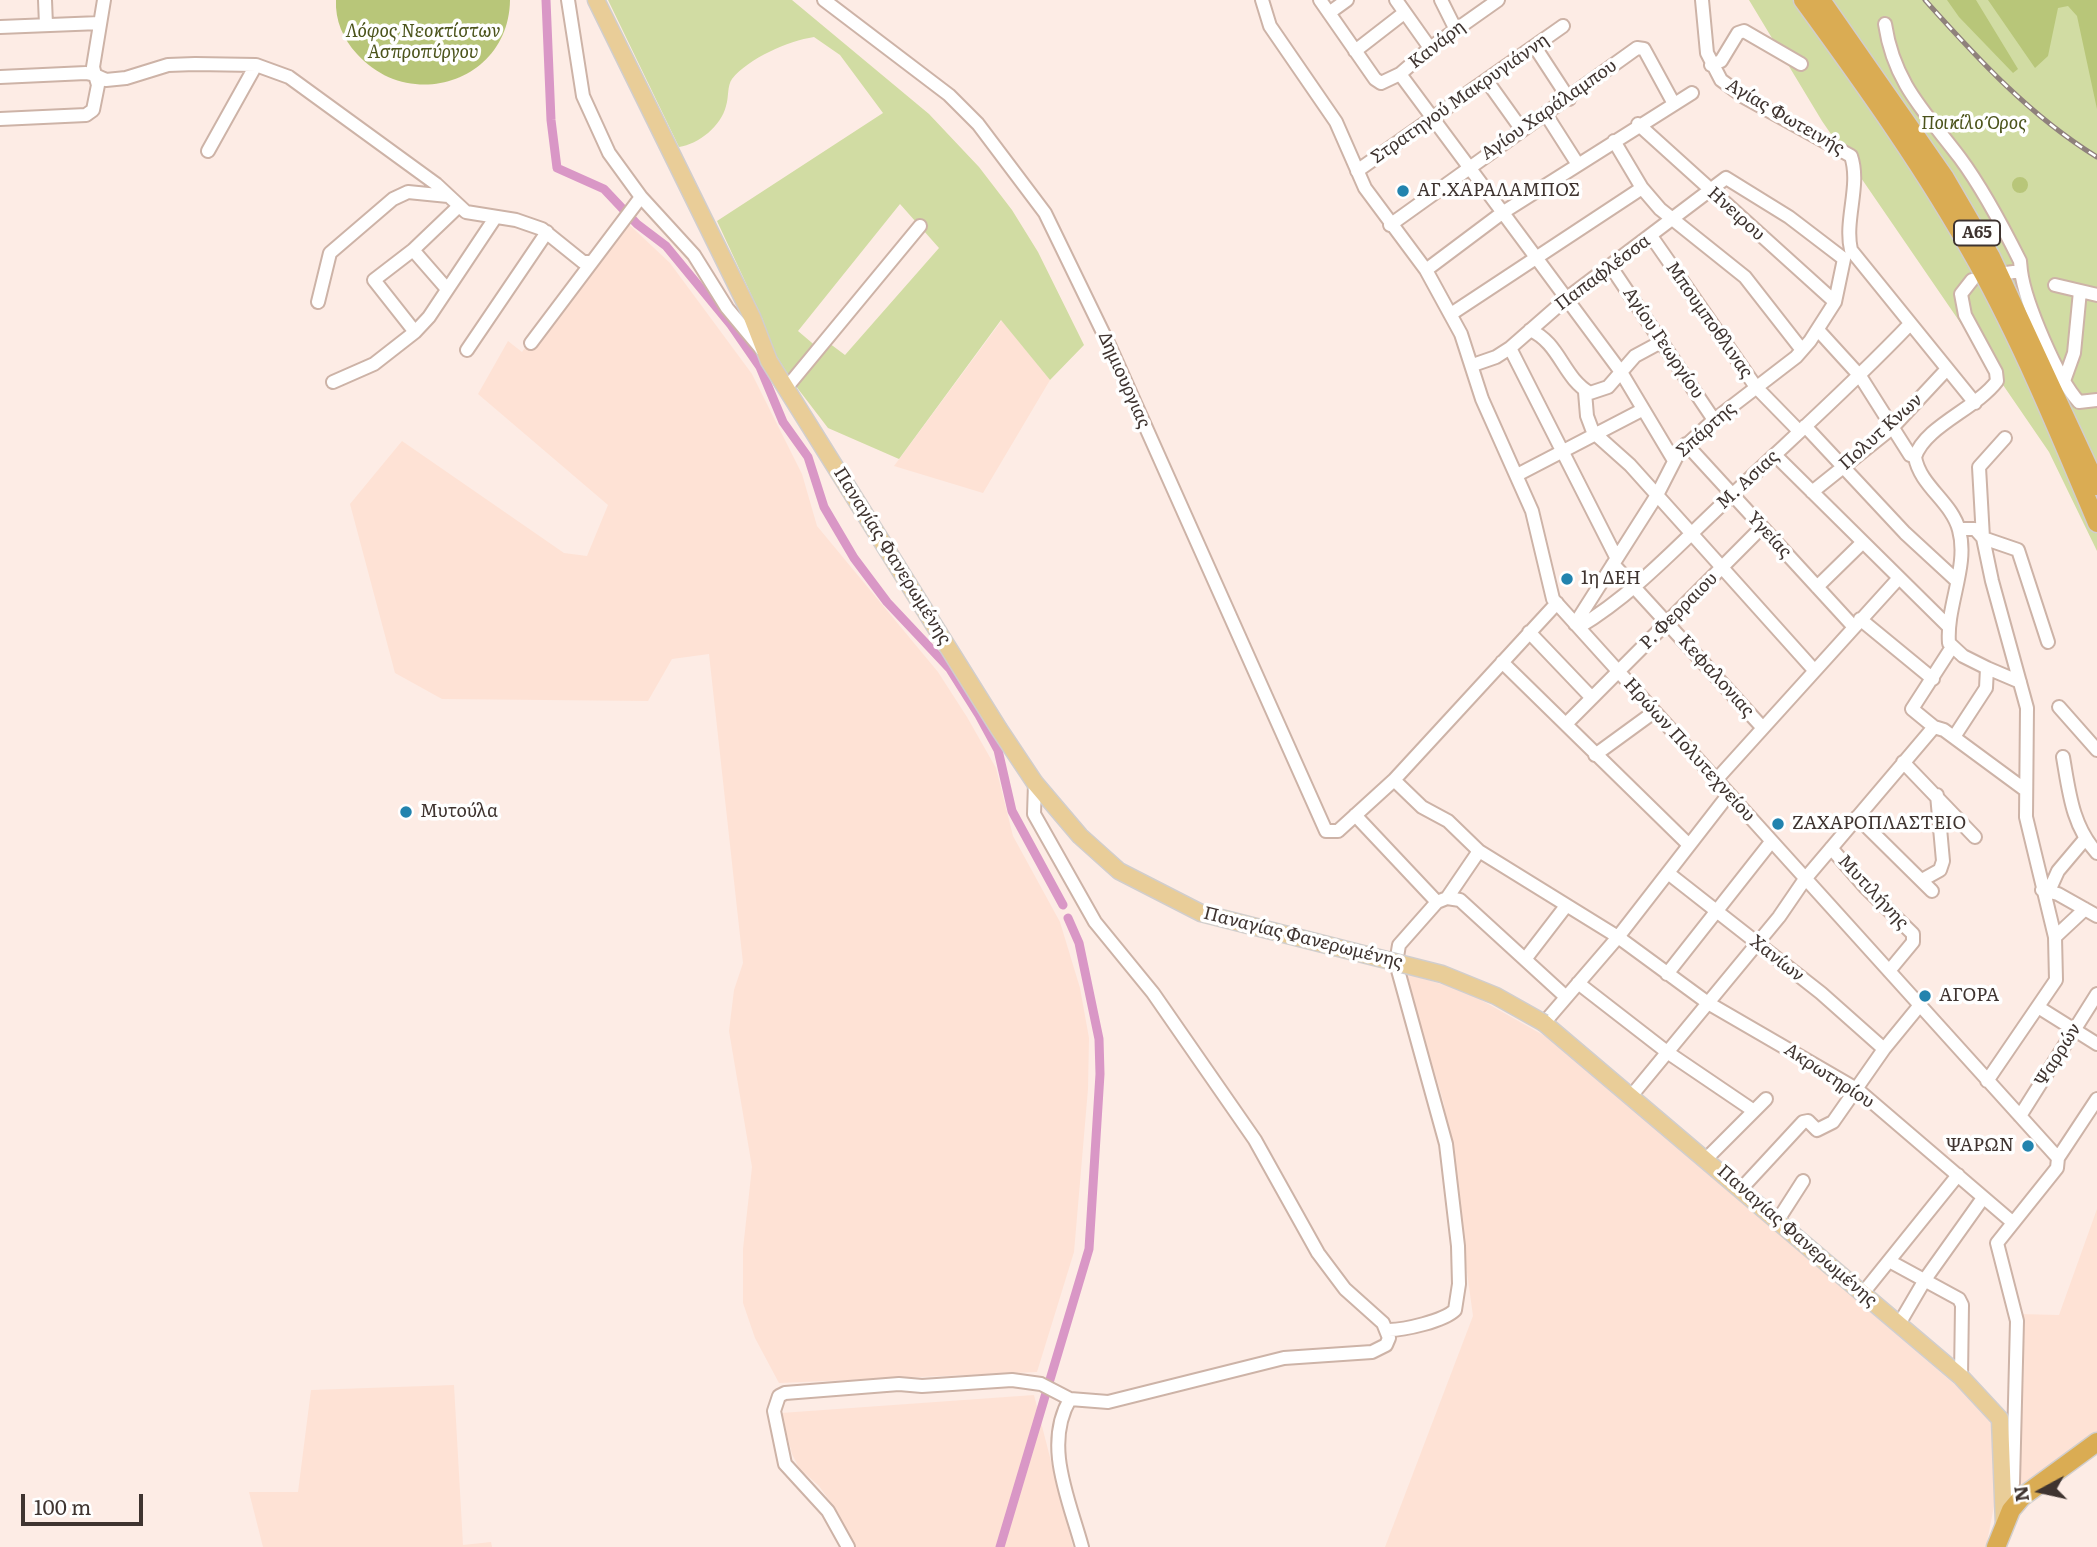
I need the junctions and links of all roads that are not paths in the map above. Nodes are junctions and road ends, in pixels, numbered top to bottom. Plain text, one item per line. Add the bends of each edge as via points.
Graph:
1 (45, 0) edge
2 (104, 0) edge
3 (568, 0) edge
4 (596, 0) edge
5 (824, 0) edge
6 (1262, 0) edge
7 (1320, 0) edge
8 (1347, 0) edge
9 (1396, 0) edge
10 (1441, 0) edge
11 (1498, 0) edge
12 (1702, 0) edge
13 (1803, 0) edge
14 (1821, 0) edge
15 (1329, 13) junction
16 (1404, 13) junction
17 (100, 23) junction
18 (1885, 24) dead end
19 (46, 25) junction
20 (1563, 26) dead end
21 (0, 27) edge
22 (1456, 30) junction
23 (1535, 47) junction
24 (1430, 48) junction
25 (1355, 51) junction
26 (1801, 64) dead end
27 (256, 65) junction
28 (1711, 65) junction
29 (1400, 74) junction
30 (95, 75) junction
31 (0, 77) edge
32 (1487, 81) junction
33 (1692, 93) dead end
34 (1569, 99) junction
35 (1674, 104) junction
36 (1547, 116) junction
37 (1433, 118) junction
38 (0, 119) edge
39 (1638, 124) junction
40 (1522, 130) junction
41 (1614, 141) junction
42 (208, 152) dead end
43 (1577, 163) junction
44 (1469, 166) junction
45 (1357, 171) junction
46 (427, 177) junction
47 (1642, 188) junction
48 (1708, 191) junction
49 (422, 193) junction
50 (448, 196) junction
51 (641, 197) junction
52 (460, 206) junction
53 (1502, 213) junction
54 (495, 218) junction
55 (1673, 220) junction
56 (1390, 225) junction
57 (920, 226) dead end
58 (547, 232) junction
59 (1651, 236) junction
60 (413, 250) junction
61 (1840, 253) joint
62 (1534, 258) junction
63 (592, 262) junction
64 (1611, 267) junction
65 (1426, 270) junction
66 (2021, 271) junction
67 (2006, 273) dead end
68 (1972, 280) dead end
69 (2055, 285) dead end
70 (447, 289) junction
71 (2080, 291) junction
72 (2097, 295) edge
73 (1566, 299) junction
74 (1835, 302) junction
75 (318, 303) dead end
76 (1451, 314) junction
77 (1910, 324) junction
78 (1530, 330) junction
79 (1818, 330) junction
80 (415, 332) junction
81 (1661, 342) junction
82 (531, 343) dead end
83 (1510, 348) junction
84 (467, 350) dead end
85 (1802, 350) junction
86 (767, 356) junction
87 (1473, 365) junction
88 (1947, 369) junction
89 (1621, 372) junction
90 (1860, 376) junction
91 (2064, 381) junction
92 (333, 382) dead end
93 (787, 387) junction
94 (1755, 387) junction
95 (1586, 392) junction
96 (2097, 400) edge
97 (1975, 402) junction
98 (1642, 410) junction
99 (1714, 420) junction
100 (1892, 428) junction
101 (1802, 429) junction
102 (1598, 434) junction
103 (2005, 438) dead end
104 (1686, 444) junction
105 (1562, 452) junction
106 (1775, 455) junction
107 (1915, 457) junction
108 (1673, 460) junction
109 (1844, 467) junction
110 (1517, 475) junction
111 (2097, 486) edge
112 (1812, 492) junction
113 (1732, 494) junction
114 (1657, 495) junction
115 (2097, 523) edge
116 (1761, 528) junction
117 (1959, 529) junction
118 (1692, 533) junction
119 (1983, 538) junction
120 (1862, 543) junction
121 (1615, 561) junction
122 (1722, 567) junction
123 (1898, 579) junction
124 (1956, 580) junction
125 (1635, 585) junction
126 (1817, 587) junction
127 (1557, 603) junction
128 (1667, 622) junction
129 (1856, 623) junction
130 (1577, 626) junction
131 (1949, 627) junction
132 (1529, 632) junction
133 (2048, 642) dead end
134 (1952, 647) junction
135 (1502, 662) junction
136 (1987, 668) junction
137 (1814, 670) junction
138 (1619, 672) junction
139 (1933, 679) junction
140 (2020, 682) junction
141 (1592, 698) junction
142 (2059, 707) dead end
143 (1654, 712) junction
144 (1566, 723) junction
145 (1762, 727) junction
146 (1934, 727) junction
147 (1954, 737) junction
148 (2097, 750) edge
149 (1595, 755) junction
150 (2063, 757) dead end
151 (1903, 762) junction
152 (1394, 780) junction
153 (1716, 780) junction
154 (1035, 783) junction
155 (2024, 789) junction
156 (1729, 794) junction
157 (1937, 795) junction
158 (1355, 815) junction
159 (1857, 817) junction
160 (1975, 836) dead end
161 (2085, 839) junction
162 (1772, 842) junction
163 (1689, 845) junction
164 (1831, 848) junction
165 (1479, 851) junction
166 (2097, 853) edge
167 (1668, 873) junction
168 (1805, 879) junction
169 (1922, 880) junction
170 (2046, 890) junction
171 (1932, 891) dead end
172 (1442, 900) junction
173 (1566, 906) junction
174 (2085, 909) junction
175 (1719, 912) junction
176 (2097, 916) edge
177 (1618, 937) junction
178 (2054, 937) junction
179 (1757, 944) junction
180 (1526, 958) junction
181 (1889, 971) junction
182 (1667, 974) junction
183 (1578, 983) junction
184 (2097, 994) edge
185 (1566, 997) junction
186 (1708, 1003) junction
187 (1920, 1005) junction
188 (2038, 1007) junction
189 (1544, 1023) junction
190 (2075, 1028) junction
191 (2097, 1044) edge
192 (1884, 1049) junction
193 (1668, 1052) junction
194 (1987, 1081) junction
195 (1858, 1090) junction
196 (1632, 1095) junction
197 (1766, 1099) dead end
198 (2097, 1099) edge
199 (1754, 1111) junction
200 (2020, 1116) junction
201 (2058, 1158) junction
202 (1706, 1159) junction
203 (1958, 1175) junction
204 (1803, 1181) dead end
205 (1741, 1189) junction
206 (1983, 1198) junction
207 (1778, 1220) junction
208 (2011, 1221) junction
209 (1891, 1262) junction
210 (1926, 1278) junction
211 (1863, 1293) junction
212 (1899, 1324) junction
213 (1389, 1330) junction
214 (1961, 1377) junction
215 (1070, 1399) junction
216 (2097, 1442) edge
217 (2004, 1498) junction
218 (2004, 1524) junction
219 (848, 1547) edge
220 (1082, 1547) edge
221 (1996, 1547) edge

1 - 19 street
2 - 17 street
3 - 51 street via 583,96 608,153
4 - 86 main road, Παναγίας Φανερωμένης
5 - 158 street, Δημιουργιας via 949,95 978,124 1045,213 1110,346 1325,831 1335,833
6 - 45 street, Ηρώων Πολυτεχνείου via 1270,26 1336,122
7 - 15 street
8 - 15 street
9 - 16 street
10 - 22 street
11 - 22 street, Κανάρη
12 - 28 street, Αγίας Φωτεινής
13 - 115 highway, Α65 via 1889,120 1964,239 2009,326
14 - 111 highway, Α65 via 1945,178 1991,257
15 - 25 street
16 - 24 street
16 - 25 street
17 - 19 street
17 - 30 street
18 - 66 street via 1900,78 1962,161 2016,253
19 - 21 street
20 - 23 street, Στρατηγού Μακρυγιάννη
22 - 24 street, Κανάρη
23 - 32 street, Στρατηγού Μακρυγιάννη
23 - 34 street
24 - 29 street, Κανάρη
25 - 29 street, Κανάρη via 1381,83
26 - 28 street via 1741,32 1721,61
27 - 30 street via 168,65 106,80
27 - 42 street
27 - 46 street via 289,77
28 - 77 street, Αγίας Φωτεινής via 1721,80 1744,97 1850,156 1854,170 1851,250
29 - 37 street
30 - 31 street
30 - 38 street via 96,101 86,115
32 - 37 street, Στρατηγού Μακρυγιάννη
32 - 40 street
33 - 35 street
34 - 35 street, Αγίου Χαράλαμπου via 1641,47
34 - 36 street, Αγίου Χαράλαμπου
35 - 39 street
36 - 40 street, Αγίου Χαράλαμπου
36 - 43 street
37 - 44 street
37 - 45 street, Στρατηγού Μακρυγιάννη
39 - 41 street
39 - 48 street, Ηνειρου
40 - 44 street, Αγίου Χαράλαμπου
41 - 43 street
41 - 47 street
43 - 53 street
44 - 53 street
44 - 56 street, Αγίου Χαράλαμπου
45 - 56 street, Ηρώων Πολυτεχνείου
46 - 49 street via 428,187
46 - 50 street
47 - 55 street
47 - 62 street
48 - 55 street, Παπαφλέσσα
48 - 61 street, Παπαφλέσσα via 1721,179 1730,179
48 - 74 street, Ηνειρου
49 - 50 street
49 - 75 street via 400,195 330,253
50 - 52 street
51 - 63 street
51 - 86 street via 694,255 727,308
52 - 54 street via 466,212
52 - 60 street
53 - 62 street
53 - 65 street
54 - 58 street via 516,220
54 - 70 street
55 - 59 street, Παπαφλέσσα
55 - 85 street via 1745,277
56 - 65 street, Ηρώων Πολυτεχνείου
57 - 93 street
58 - 63 street via 583,262
58 - 84 street
59 - 64 street, Παπαφλέσσα
59 - 94 street, Μπουμποθλινας
60 - 70 street
60 - 80 street via 374,280
61 - 74 street, Σπάρτης via 1845,264
62 - 73 street
62 - 76 street
63 - 82 street
64 - 73 street, Παπαφλέσσα
64 - 81 street, Αγίου Γεωργίου
65 - 76 street, Ηρώων Πολυτεχνείου
66 - 67 street
66 - 91 street via 2024,291
68 - 97 street via 1961,294 1962,307 1998,375
69 - 71 street
70 - 80 street
71 - 72 street
71 - 91 street via 2074,354
73 - 78 street, Παπαφλέσσα
73 - 89 street
74 - 79 street, Σπάρτης
76 - 87 street, Ηρώων Πολυτεχνείου
77 - 88 street, Αγίας Φωτεινής
77 - 90 street, Μ. Ασιας
78 - 83 street, Παπαφλέσσα
78 - 95 street via 1547,339
79 - 85 street, Σπάρτης
79 - 90 street
80 - 92 street via 374,364
81 - 89 street via 1635,356
81 - 99 street, Αγίου Γεωργίου
83 - 87 street, Παπαφλέσσα
83 - 105 street, Κεφαλονιας
85 - 94 street, Σπάρτης
86 - 93 main road, Παναγίας Φανερωμένης
87 - 110 street, Ηρώων Πολυτεχνείου via 1479,391
88 - 97 street, Αγίας Φωτεινής
88 - 100 street, Πολυτ Κνων
89 - 95 street via 1608,387
89 - 98 street
90 - 100 street
90 - 101 street, Μ. Ασιας
91 - 96 street via 2079,402
93 - 154 main road, Παναγίας Φανερωμένης
94 - 99 street, Σπάρτης
94 - 101 street, Μπουμποθλινας
95 - 102 street via 1590,425
97 - 107 street via 1925,440
98 - 102 street
98 - 108 street
99 - 104 street, Σπάρτης
100 - 107 street
100 - 109 street, Πολυτ Κνων
101 - 106 street, Μ. Ασιας
101 - 109 street, Μπουμποθλινας
102 - 105 street
102 - 114 street
103 - 119 street via 1979,467
104 - 108 street, Σπάρτης
104 - 113 street, Υγείας
105 - 110 street
105 - 121 street, Κεφαλονιας
106 - 112 street
106 - 113 street, Μ. Ασιας
107 - 117 street via 1921,475
108 - 114 street, Σπάρτης
109 - 112 street, Πολυτ Κνων
109 - 124 street, Μπουμποθλινας via 1905,534
110 - 127 street, Ηρώων Πολυτεχνείου via 1532,511
112 - 120 street
113 - 116 street, Υγείας
113 - 118 street, Μ. Ασιας
114 - 118 street
114 - 121 street, Σπάρτης
116 - 122 street, Ρ. Φερραιου
116 - 126 street, Υγείας
117 - 119 street via 1975,529
117 - 124 street
118 - 122 street
118 - 125 street, Μ. Ασιας
119 - 133 street via 2018,550
119 - 140 street
120 - 123 street
120 - 126 street
121 - 125 street, Κεφαλονιας
121 - 130 street, Σπάρτης
122 - 128 street, Ρ. Φερραιου
122 - 137 street
123 - 129 street
123 - 131 street
124 - 131 street
125 - 128 street, Κεφαλονιας
125 - 130 street, Μ. Ασιας via 1606,610
126 - 129 street, Υγείας
127 - 130 street, Ηρώων Πολυτεχνείου
127 - 132 street
128 - 138 street, Ρ. Φερραιου
128 - 145 street, Κεφαλονιας
129 - 137 street
129 - 139 street, Υγείας
130 - 138 street, Ηρώων Πολυτεχνείου
131 - 134 street
132 - 135 street
132 - 141 street
134 - 136 street
134 - 139 street
135 - 144 street
135 - 152 street
136 - 140 street
136 - 147 street via 1986,688
137 - 145 street
138 - 141 street, Ρ. Φερραιου
138 - 143 street, Ηρώων Πολυτεχνείου
139 - 146 street via 1912,709
140 - 155 street via 2028,718
141 - 144 street, Ρ. Φερραιου
142 - 148 street
143 - 149 street
143 - 153 street, Ηρώων Πολυτεχνείου
144 - 149 street
145 - 153 street
146 - 147 street
146 - 151 street
147 - 155 street
149 - 163 street
150 - 161 street via 2073,809
151 - 157 street
151 - 159 street
152 - 158 street
152 - 165 street, Ακρωτηρίου
153 - 156 street, Ηρώων Πολυτεχνείου
154 - 189 main road, Παναγίας Φανερωμένης, bridge via 1099,856 1138,883 1201,913 1442,974 1496,996
154 - 213 street via 1034,814 1101,932 1153,992 1255,1140 1318,1253 1345,1289
155 - 170 street via 2026,817
156 - 162 street, Ηρώων Πολυτεχνείου
156 - 163 street
157 - 160 street
157 - 169 street via 1942,861 1940,870
158 - 172 street
159 - 164 street
159 - 169 street
161 - 166 street
161 - 170 street
162 - 168 street, Ηρώων Πολυτεχνείου
162 - 175 street
163 - 167 street
164 - 168 street
164 - 181 street, Μυτιλήνης via 1913,935 1912,943
165 - 172 street
165 - 173 street, Ακρωτηρίου
167 - 175 street, Χανίων
167 - 177 street
168 - 179 street
168 - 181 street, Ηρώων Πολυτεχνείου
169 - 171 street
170 - 174 street
170 - 178 street
172 - 180 street via 1460,900
172 - 213 street via 1399,945 1396,963 1442,1122 1458,1246 1458,1297 1455,1310 1443,1318
173 - 177 street, Ακρωτηρίου
173 - 180 street
174 - 176 street
174 - 178 street
175 - 179 street, Χανίων
175 - 182 street
177 - 182 street, Ακρωτηρίου
177 - 183 street
178 - 188 street via 2056,980
179 - 186 street
179 - 192 street, Χανίων
180 - 185 street
181 - 187 street, Ηρώων Πολυτεχνείου
182 - 186 street, Ακρωτηρίου
183 - 185 street
183 - 193 street
184 - 190 street, Ψαρρών
185 - 189 street
186 - 193 street
186 - 195 street, Ακρωτηρίου
187 - 192 street
187 - 194 street, Ηρώων Πολυτεχνείου
188 - 190 street
188 - 194 street
189 - 196 main road, Παναγίας Φανερωμένης
190 - 191 street
190 - 200 street, Ψαρρών
192 - 195 street
193 - 196 street
193 - 199 street
194 - 200 street, Ηρώων Πολυτεχνείου
195 - 203 street, Ακρωτηρίου
195 - 205 street via 1821,1130 1803,1122
196 - 202 main road, Παναγίας Φανερωμένης
197 - 199 street
198 - 201 street
199 - 202 street
200 - 201 street, Ηρώων Πολυτεχνείου
201 - 208 street via 2057,1168
202 - 205 main road, Παναγίας Φανερωμένης
203 - 206 street, Ακρωτηρίου
203 - 209 street
204 - 207 street
205 - 207 main road, Παναγίας Φανερωμένης
206 - 208 street, Ακρωτηρίου
206 - 210 street
207 - 211 main road, Παναγίας Φανερωμένης
208 - 217 street via 1997,1243 2017,1321 2013,1483
209 - 210 street
209 - 211 street
210 - 212 street
210 - 214 street via 1962,1305
211 - 212 main road, Παναγίας Φανερωμένης
212 - 214 main road, Παναγίας Φανερωμένης
213 - 215 street via 1386,1345 1371,1352 1283,1358 1119,1400
214 - 217 main road, Παναγίας Φανερωμένης via 2000,1419
215 - 219 street via 1047,1386 1012,1380 793,1391 779,1396 774,1411 785,1464 828,1511
215 - 220 street via 1056,1442
216 - 218 highway via 2022,1497
217 - 218 main road, Παναγίας Φανερωμένης
218 - 221 highway

